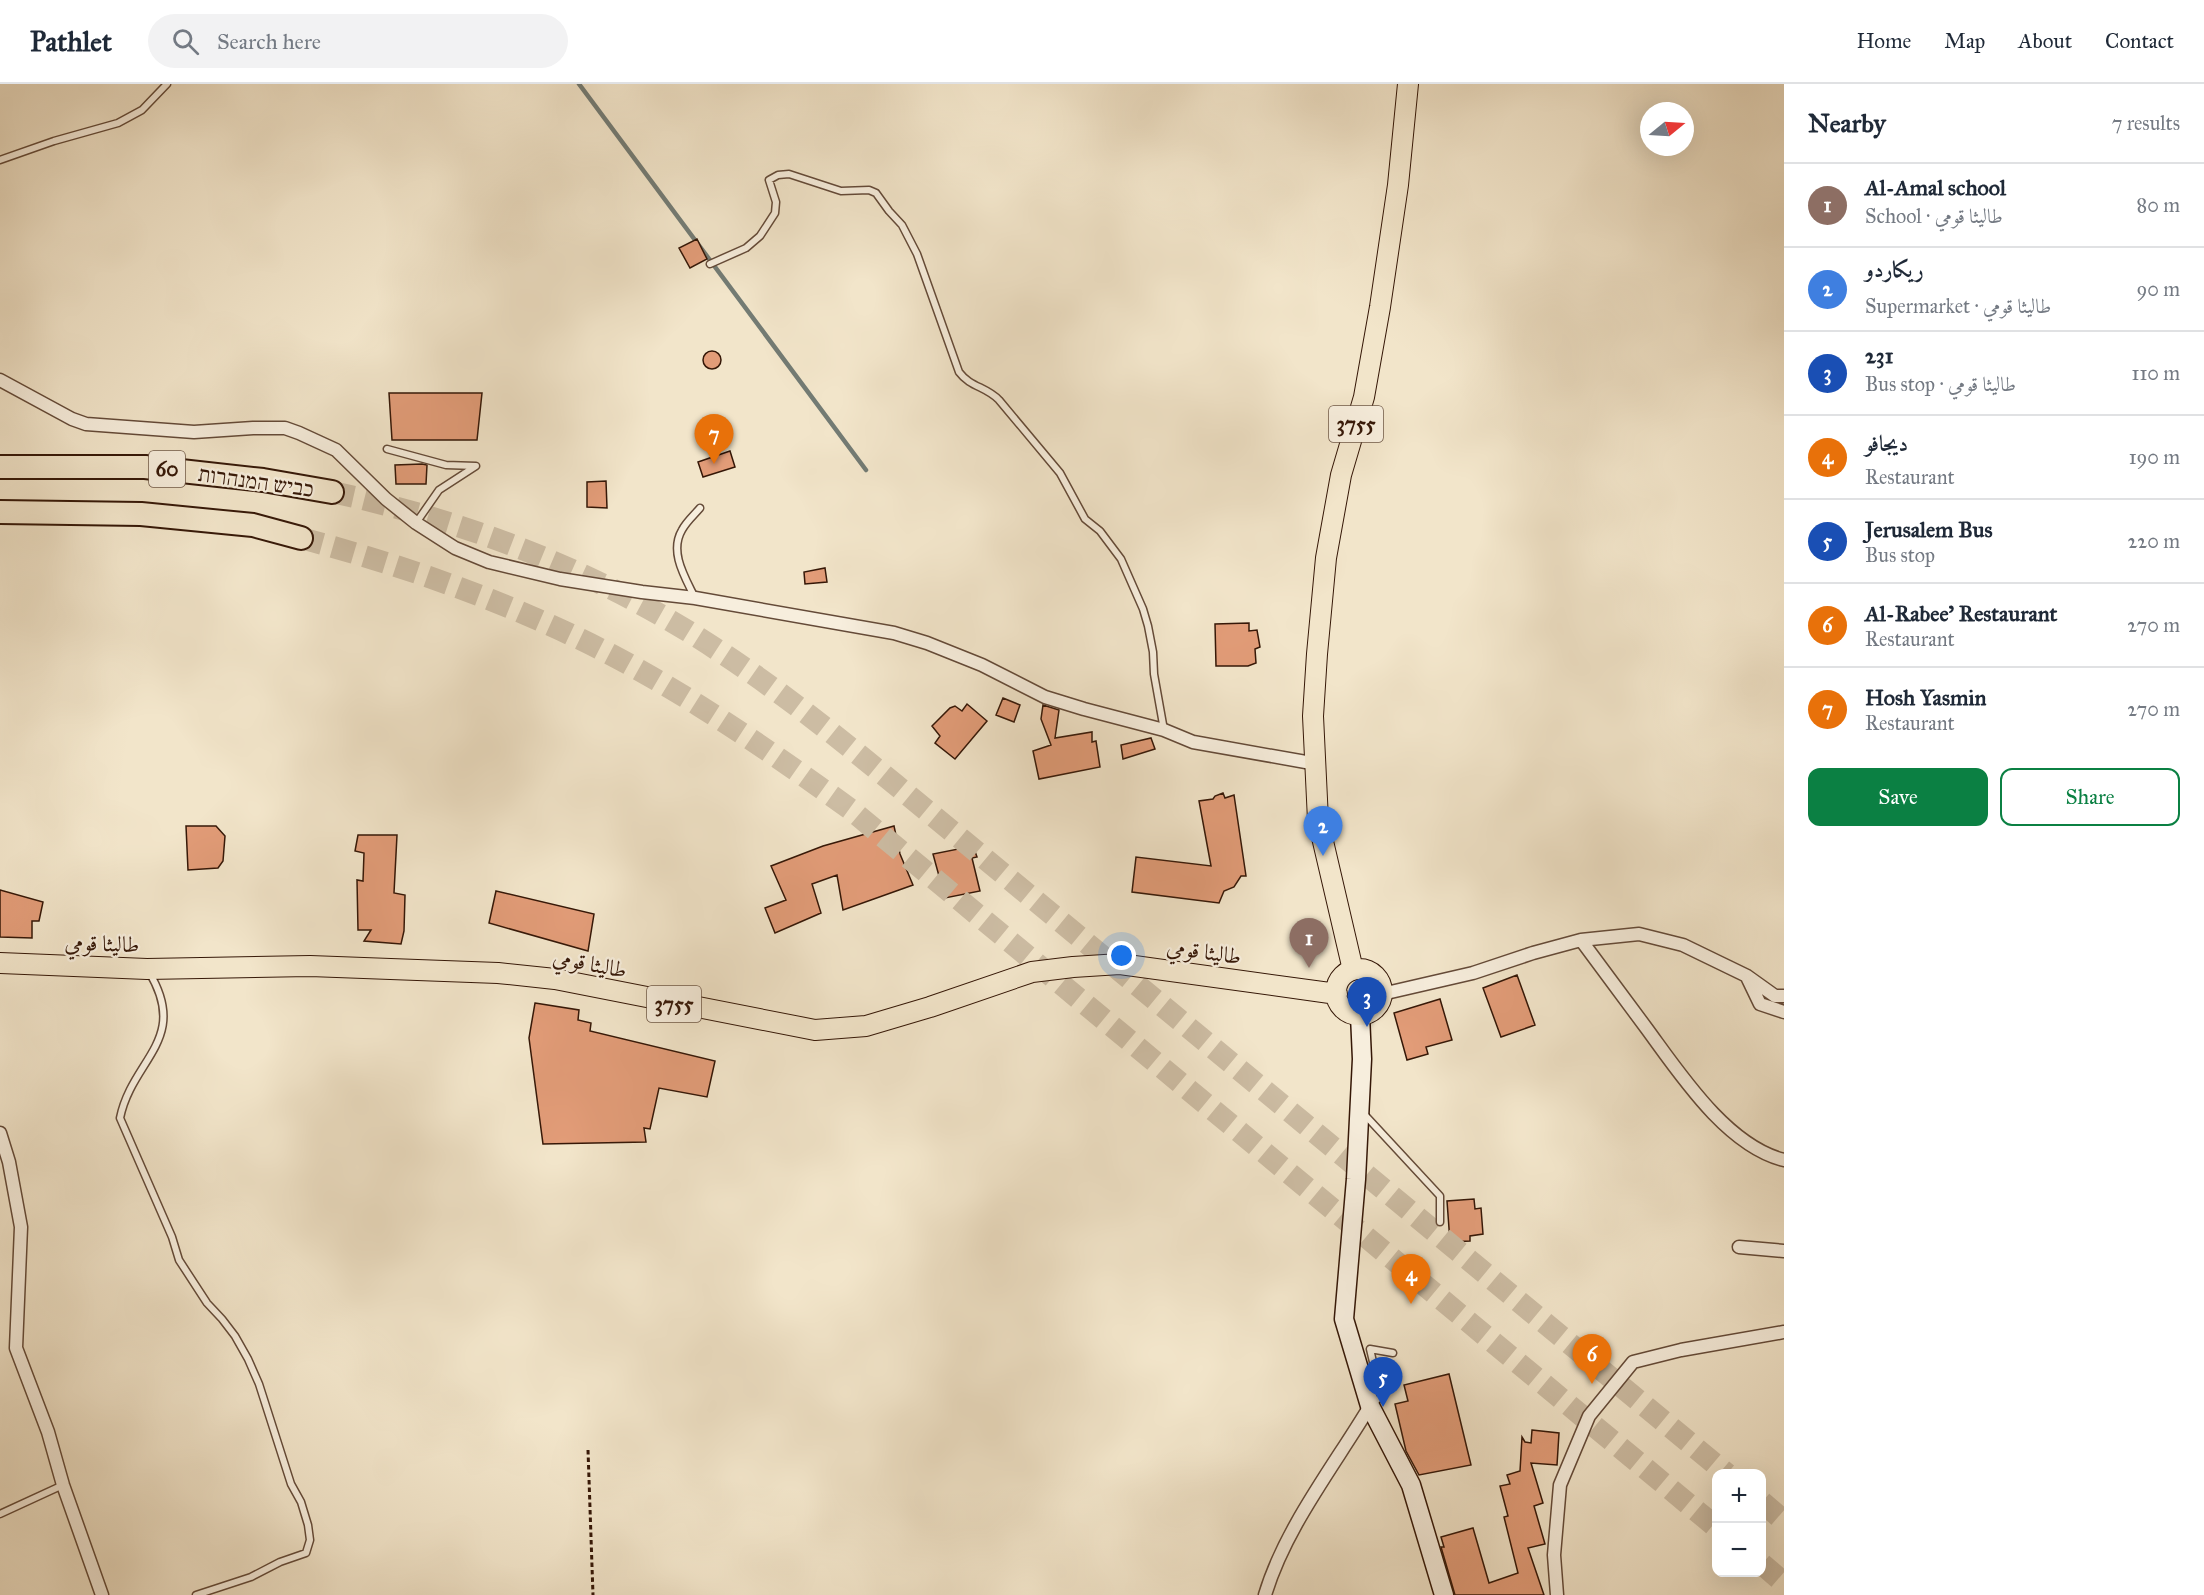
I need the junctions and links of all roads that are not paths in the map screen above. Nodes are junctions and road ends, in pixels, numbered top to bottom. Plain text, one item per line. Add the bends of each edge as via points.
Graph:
1 (167, 84) edge
2 (1408, 84) edge
3 (0, 160) edge
4 (710, 264) dead end
5 (0, 380) edge
6 (387, 449) dead end
7 (0, 467) edge
8 (332, 492) tunnel mouth
9 (700, 508) dead end
10 (0, 512) edge
11 (416, 523) junction
12 (301, 538) tunnel mouth
13 (695, 598) junction
14 (1164, 730) junction
15 (1317, 764) junction
16 (1581, 940) junction
17 (0, 963) edge
18 (147, 969) junction
19 (1353, 970) junction
20 (1747, 976) junction
21 (1337, 994) junction
22 (1382, 994) junction
23 (1784, 996) edge
24 (1784, 1012) edge
25 (1360, 1015) junction
26 (1360, 1109) junction
27 (0, 1133) edge
28 (1784, 1160) edge
29 (4, 1163) edge
30 (1440, 1222) dead end
31 (1739, 1247) dead end
32 (1784, 1251) edge
33 (1784, 1332) edge
34 (1393, 1353) dead end
35 (1370, 1406) junction
36 (63, 1485) junction
37 (0, 1514) edge
38 (102, 1595) edge
39 (196, 1595) edge
40 (1265, 1595) edge
41 (1444, 1595) edge
42 (1557, 1595) edge

1 - 3 lane via 142,110 118,123
2 - 15 main road, 3755 via 1398,185 1368,375 1341,475 1326,558 1313,716
4 - 14 lane via 746,248 760,236 775,213 769,180 778,175 799,176 841,191 876,193 902,225 917,254 965,381 999,400 1060,473 1085,519 1100,531 1121,559 1149,626
5 - 11 street via 86,424 194,432 285,428 300,433 336,450
6 - 11 lane via 446,465 476,465 439,490
7 - 8 highway, כביש המנהרות / 60 via 145,467
9 - 13 lane via 682,529 675,546
10 - 12 highway, כביש המנהרות / 60 via 141,514 253,525
11 - 13 street via 455,548 489,561 560,579
13 - 14 street via 894,633 982,665 1045,697
14 - 15 street via 1192,742
15 - 19 main road, 3755 via 1318,820
16 - 20 street via 1639,934 1683,945
16 - 22 street via 1462,976
16 - 28 street via 1689,1086 1737,1137
17 - 18 main road, طاليثا قومي / 3755
18 - 21 main road, طاليثا قومي / 3755 via 310,966 498,973 555,979 815,1030 866,1026 1032,972 1073,966 1119,964
18 - 39 lane via 160,989 162,1033 123,1103 120,1118 179,1260 248,1359 291,1484 301,1502 310,1540 306,1553
19 - 21 main road via 1340,980
19 - 22 main road via 1363,969 1375,976
20 - 23 street via 1775,996
20 - 24 street via 1760,1004
21 - 25 main road via 1342,1007
22 - 25 main road via 1372,1011
25 - 26 street
26 - 30 lane via 1440,1196
26 - 35 street via 1344,1319
27 - 29 street
29 - 36 street via 21,1227 16,1348 48,1432
31 - 32 street
33 - 42 street via 1633,1362 1589,1416 1560,1485 1554,1555
34 - 35 lane via 1370,1349 1381,1396
35 - 40 street via 1295,1525 1273,1568
35 - 41 street via 1411,1485
36 - 37 lane
36 - 38 street

